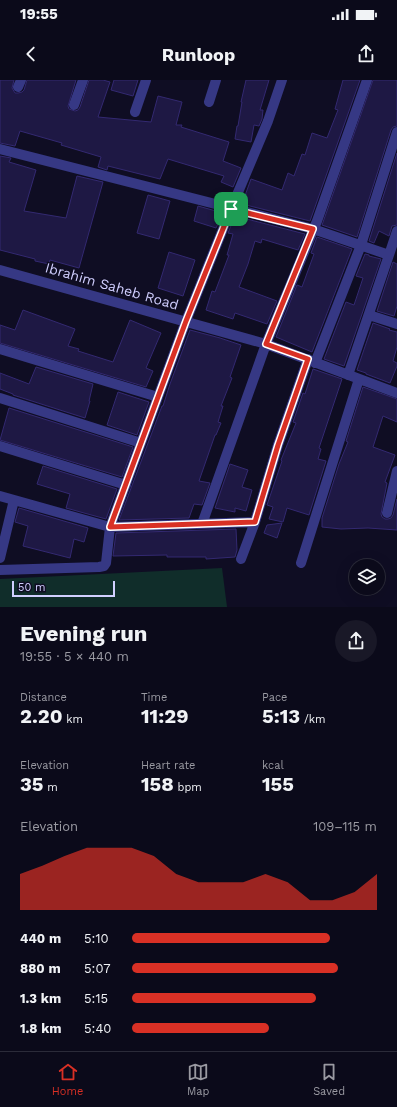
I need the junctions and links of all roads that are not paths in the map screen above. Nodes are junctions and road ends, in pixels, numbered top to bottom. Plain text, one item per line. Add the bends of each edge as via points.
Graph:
1 (83, 80) edge
2 (146, 80) edge
3 (216, 80) edge
4 (282, 80) edge
5 (368, 80) edge
6 (208, 102) dead end
7 (74, 105) dead end
8 (135, 112) dead end
9 (397, 132) edge
10 (0, 149) edge
11 (231, 209) junction
12 (313, 229) junction
13 (397, 231) edge
14 (361, 245) junction
15 (389, 255) junction
16 (0, 270) edge
17 (368, 315) junction
18 (186, 321) junction
19 (397, 324) edge
20 (266, 344) junction
21 (0, 349) edge
22 (311, 361) junction
23 (348, 375) junction
24 (359, 379) junction
25 (397, 393) edge
26 (158, 397) junction
27 (0, 398) edge
28 (141, 443) junction
29 (0, 446) edge
30 (397, 471) edge
31 (126, 485) junction
32 (0, 496) edge
33 (14, 500) junction
34 (387, 513) dead end
35 (255, 522) junction
36 (202, 524) junction
37 (110, 527) junction
38 (0, 558) edge
39 (241, 559) dead end
40 (301, 563) dead end
41 (0, 570) edge

1 - 7 street
2 - 8 street
3 - 6 street
4 - 11 street via 268,121
5 - 12 street
9 - 14 street
10 - 11 street
11 - 12 street
11 - 18 street
12 - 14 street
12 - 20 street
13 - 15 street
14 - 15 street
14 - 22 street
15 - 17 street
16 - 18 street, Ibrahim Saheb Road
17 - 19 street
17 - 23 street
18 - 20 street, Ibrahim Saheb Road
18 - 26 street
20 - 22 street, Ibrahim Saheb Road
20 - 36 street
21 - 26 street
22 - 23 street, Ibrahim Saheb Road
22 - 35 street via 278,445
23 - 24 street, Ibrahim Saheb Road
24 - 25 street, Ibrahim Saheb Road
24 - 40 street
26 - 28 street
27 - 28 street
28 - 31 street
29 - 31 street
30 - 34 street
31 - 37 street
32 - 33 street
33 - 37 street
33 - 38 street
35 - 36 street
35 - 39 street
36 - 37 street
37 - 41 street via 104,566

